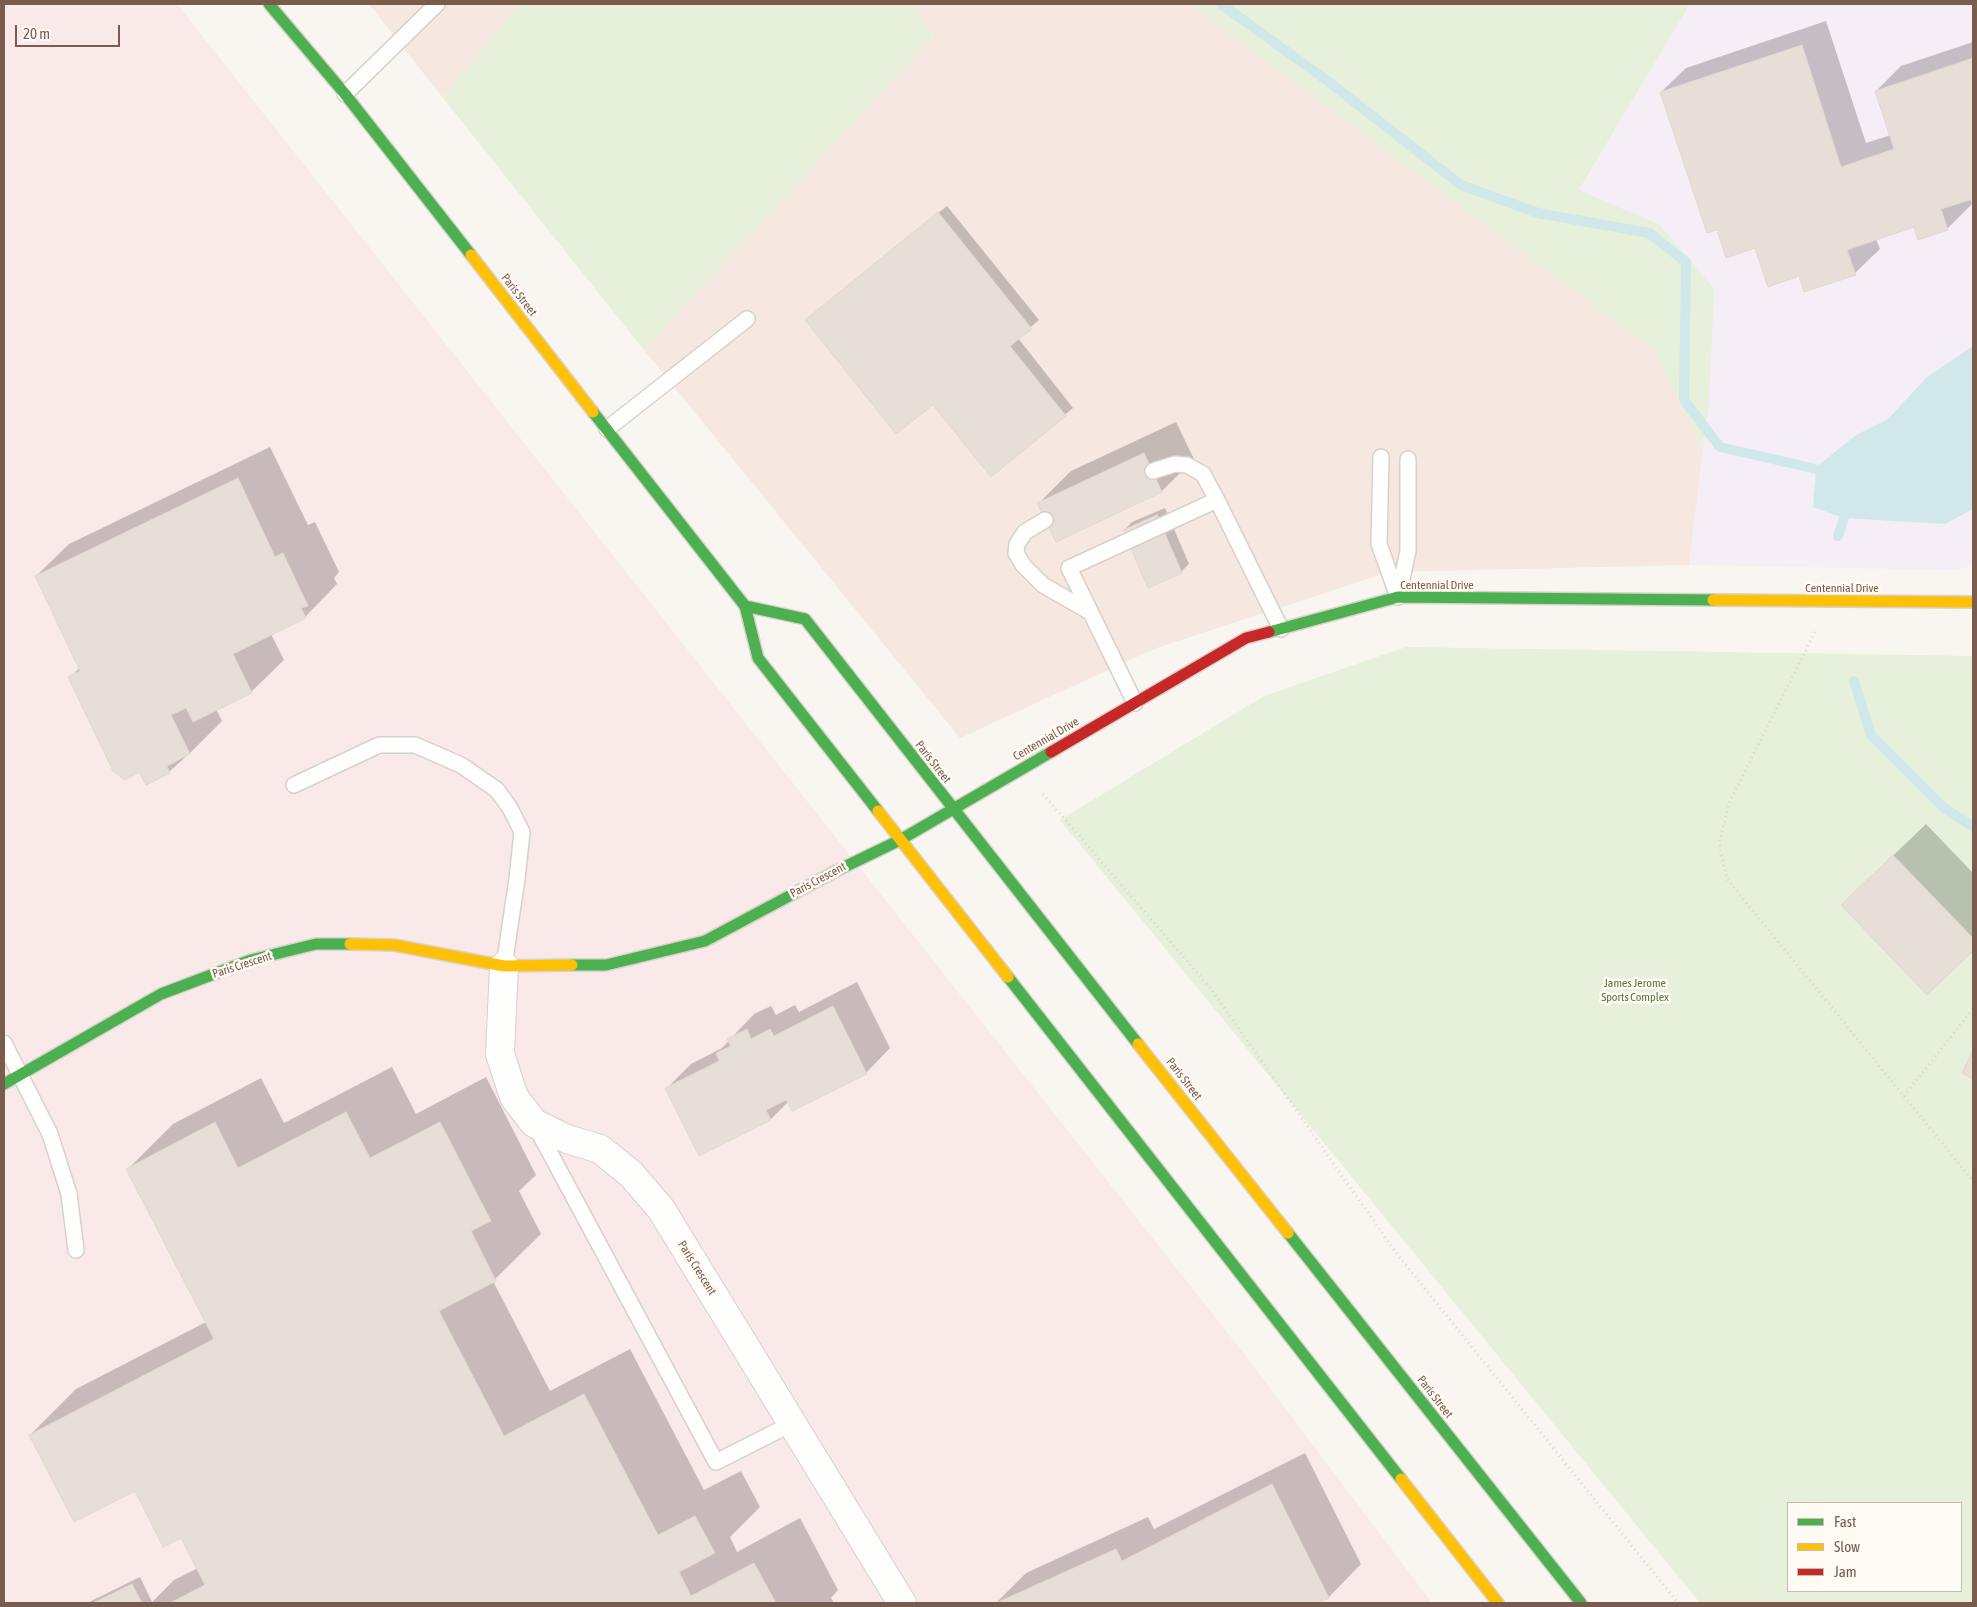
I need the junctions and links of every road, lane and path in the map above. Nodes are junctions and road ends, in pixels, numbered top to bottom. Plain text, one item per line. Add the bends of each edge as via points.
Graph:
1 (269, 4) edge
2 (438, 4) edge
3 (344, 94) junction
4 (747, 319) dead end
5 (607, 429) junction
6 (1381, 457) dead end
7 (1408, 458) dead end
8 (1153, 471) dead end
9 (1216, 500) junction
10 (1045, 520) dead end
11 (1398, 597) junction
12 (1831, 602) junction
13 (1973, 602) edge
14 (745, 606) junction
15 (1090, 612) junction
16 (1281, 629) junction
17 (1135, 703) junction
18 (1021, 769) junction
19 (294, 785) dead end
20 (952, 809) junction
21 (900, 840) junction
22 (504, 966) junction
23 (1973, 1009) edge
24 (4, 1043) edge
25 (20, 1075) junction
26 (4, 1084) edge
27 (1904, 1096) junction
28 (534, 1123) junction
29 (1973, 1181) edge
30 (76, 1250) dead end
31 (792, 1423) junction
32 (902, 1603) edge
33 (1498, 1603) edge
34 (1581, 1603) edge
35 (1678, 1603) edge

1 - 3 main road, Paris Street
2 - 3 lane
3 - 5 main road, Paris Street
4 - 5 lane
5 - 14 main road, Paris Street
6 - 11 lane via 1379,544
7 - 11 lane via 1408,551
8 - 9 lane via 1174,464 1187,465 1203,474
9 - 15 lane via 1069,568
9 - 16 lane
10 - 15 lane via 1025,532 1017,544 1016,552 1022,565 1043,585
11 - 12 main road, Centennial Drive
11 - 16 main road, Centennial Drive
12 - 13 main road, Centennial Drive
12 - 27 path via 1729,803 1719,844 1727,879
14 - 20 main road, Paris Street via 805,619
14 - 21 main road, Paris Street via 758,658
15 - 17 lane
16 - 17 main road, Centennial Drive via 1246,638
17 - 18 main road, Centennial Drive
18 - 20 main road, Centennial Drive
18 - 35 path via 1211,989 1397,1254
19 - 22 lane via 379,745 415,745 461,765 497,790 522,832
20 - 21 main road, Centennial Drive
20 - 34 main road, Paris Street
21 - 22 main road, Paris Crescent via 705,941 606,965
21 - 33 main road, Paris Street
22 - 25 main road, Paris Crescent via 394,946 316,944 251,960 161,994
22 - 28 street, Paris Crescent via 500,1054 514,1097
23 - 27 path
24 - 25 lane
25 - 26 main road, Paris Crescent
25 - 30 lane via 50,1134 67,1185
27 - 29 path
28 - 31 street, Paris Crescent via 567,1139 600,1149 631,1174 661,1209
28 - 31 lane via 716,1462
31 - 32 street, Paris Crescent

